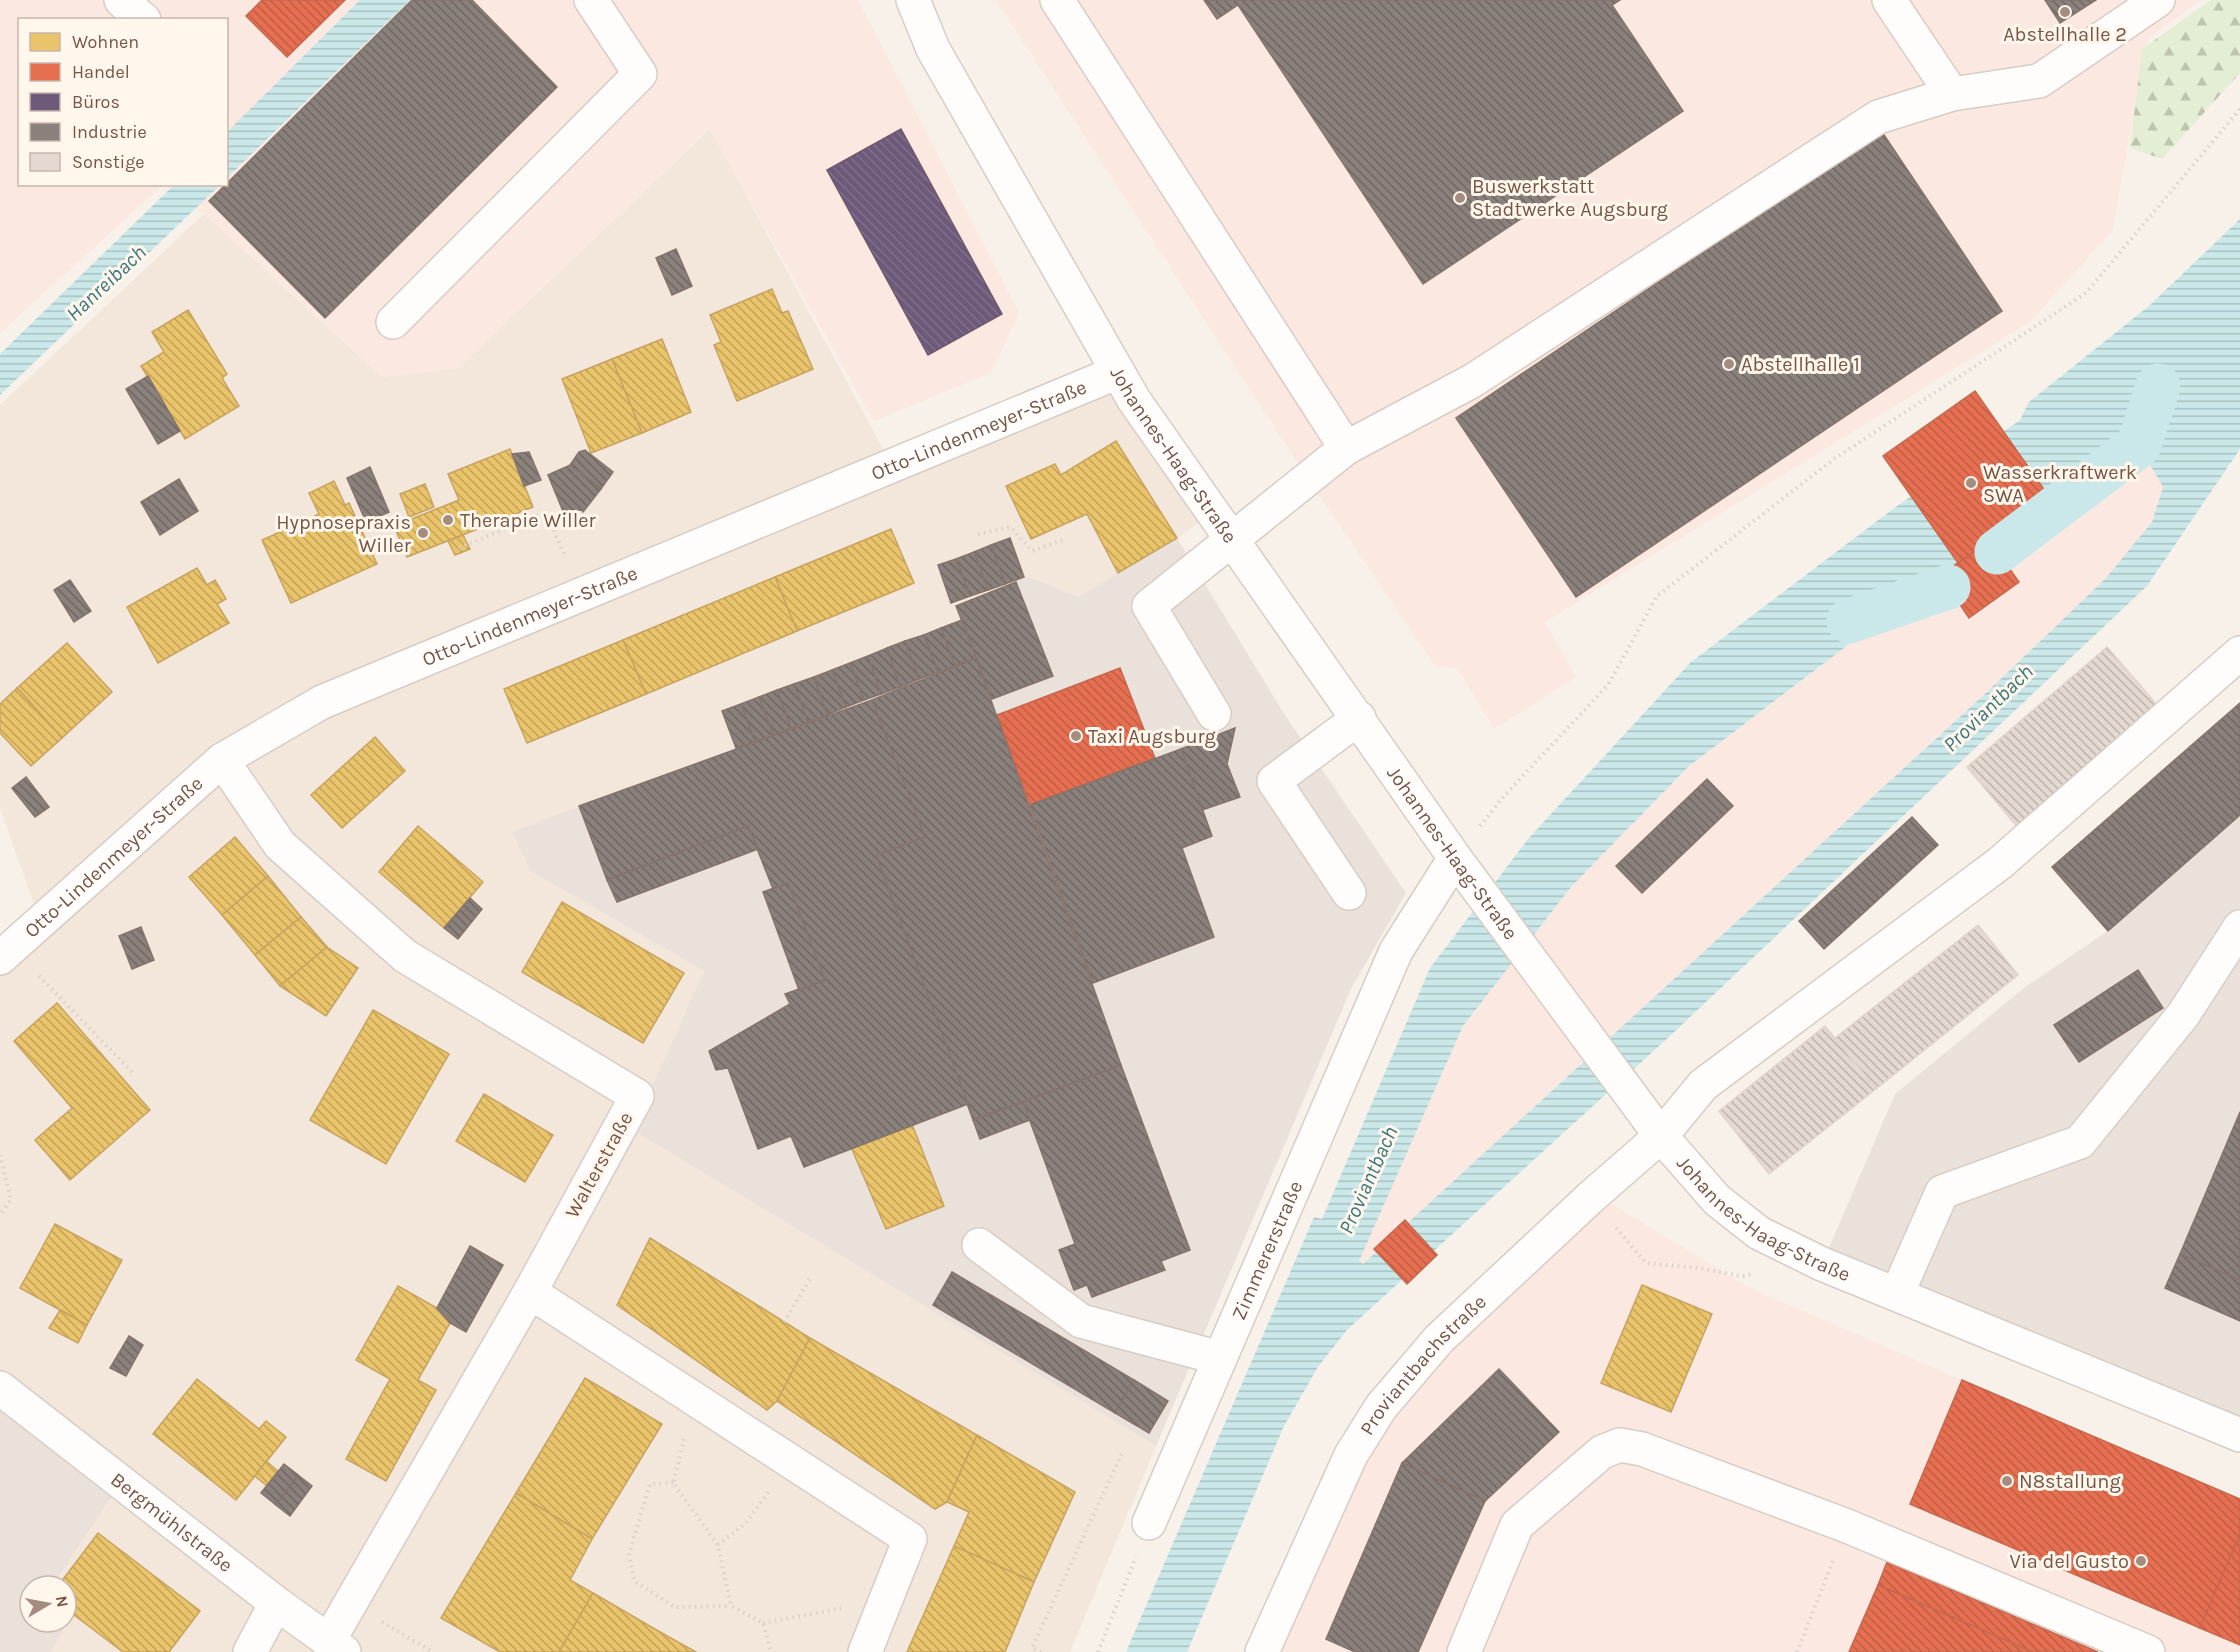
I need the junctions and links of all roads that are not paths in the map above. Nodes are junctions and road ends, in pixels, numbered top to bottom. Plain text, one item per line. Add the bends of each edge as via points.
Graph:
1 (120, 0) edge
2 (591, 0) edge
3 (913, 0) edge
4 (1058, 0) edge
5 (1889, 0) edge
6 (2158, 0) edge
7 (142, 18) edge
8 (1952, 94) junction
9 (393, 322) dead end
10 (1118, 372) junction
11 (1346, 448) junction
12 (1234, 539) junction
13 (2240, 653) edge
14 (1214, 714) dead end
15 (1359, 718) junction
16 (222, 760) junction
17 (1455, 858) junction
18 (1349, 893) dead end
19 (2240, 927) edge
20 (6, 952) edge
21 (1661, 1136) junction
22 (979, 1245) dead end
23 (530, 1292) junction
24 (1897, 1294) junction
25 (1220, 1358) junction
26 (0, 1388) edge
27 (2240, 1435) edge
28 (1149, 1523) road end
29 (276, 1603) junction
30 (336, 1647) edge
31 (250, 1652) edge
32 (865, 1652) edge
33 (1262, 1652) edge
34 (1464, 1652) edge
35 (2148, 1652) edge

1 - 7 street
2 - 9 street via 640,74
3 - 10 street, Johannes-Haag-Straße via 933,49
4 - 11 street
5 - 8 street
6 - 8 street via 2039,81
8 - 11 street via 1878,117 1472,381
10 - 12 street, Johannes-Haag-Straße
10 - 16 street, Otto-Lindenmeyer-Straße via 322,702
11 - 12 street
12 - 14 street via 1149,606
12 - 15 street, Johannes-Haag-Straße
13 - 21 street, Proviantbachstraße via 2000,863 1703,1085
15 - 17 street, Johannes-Haag-Straße
15 - 18 street via 1274,781
16 - 20 street, Otto-Lindenmeyer-Straße
16 - 23 street, Walterstraße via 280,846 405,956 637,1096
17 - 21 street, Johannes-Haag-Straße
17 - 25 street, Zimmererstraße via 1396,951
19 - 24 street via 2183,1015 2080,1142 1942,1192
21 - 24 street, Johannes-Haag-Straße via 1717,1200 1759,1233
21 - 33 street, Proviantbachstraße via 1439,1339 1381,1407 1351,1455
22 - 25 street via 1081,1321
23 - 30 street, Walterstraße via 350,1604
23 - 32 street via 910,1539
24 - 27 street, Johannes-Haag-Straße
25 - 28 street, Zimmererstraße
26 - 29 street, Bergmühlstraße
29 - 30 street, Bergmühlstraße
29 - 31 street
34 - 35 street via 1517,1525 1602,1452 1620,1445 1642,1449 1847,1526

